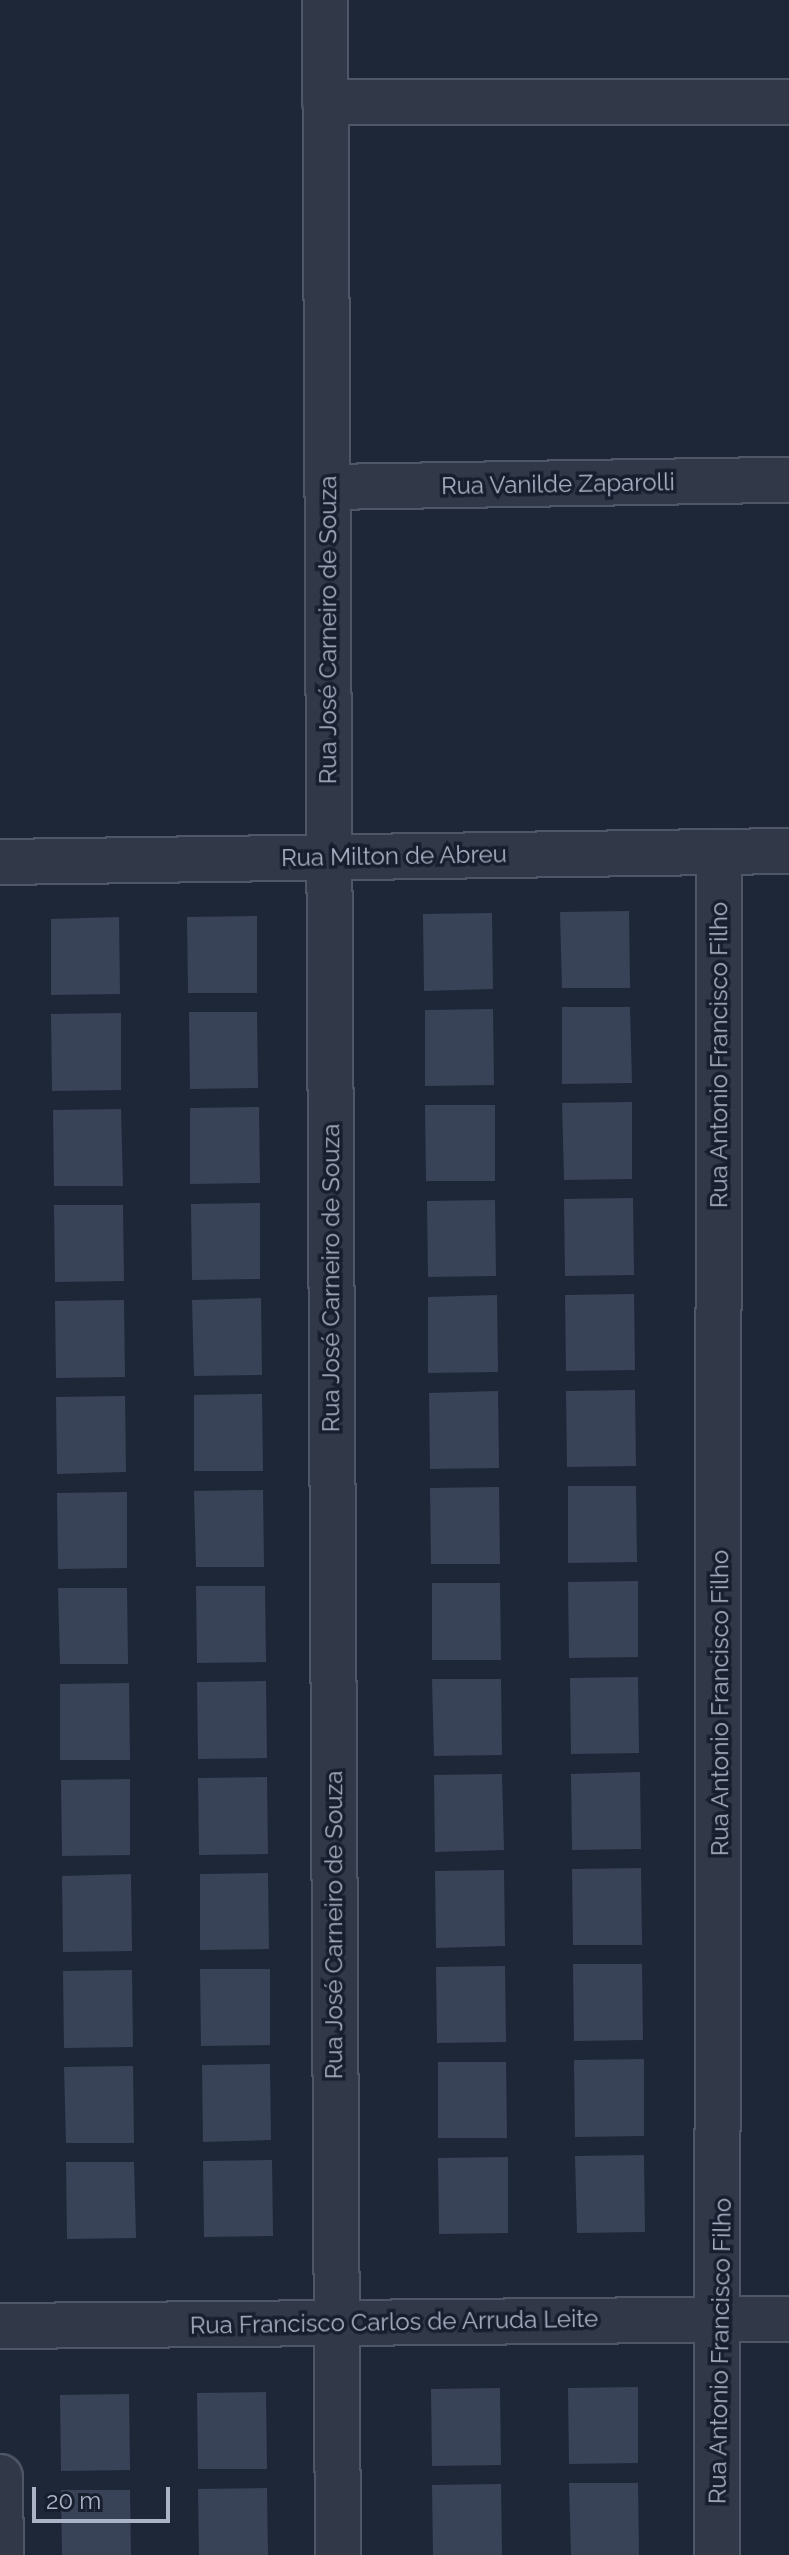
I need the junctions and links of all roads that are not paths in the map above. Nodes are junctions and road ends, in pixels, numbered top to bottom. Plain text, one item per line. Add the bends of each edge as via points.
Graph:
1 (325, 0) edge
2 (325, 102) junction
3 (789, 102) edge
4 (789, 480) edge
5 (327, 487) junction
6 (789, 851) edge
7 (719, 852) junction
8 (329, 857) junction
9 (0, 862) edge
10 (721, 2319) junction
11 (789, 2319) edge
12 (336, 2323) junction
13 (0, 2326) edge
14 (0, 2477) edge
15 (1, 2555) edge
16 (338, 2555) edge
17 (717, 2555) edge

1 - 2 street, Rua José Carneiro de Souza
2 - 3 street
2 - 5 street, Rua José Carneiro de Souza
4 - 5 street, Rua Vanilde Zaparolli
5 - 8 street, Rua José Carneiro de Souza
6 - 7 street, Rua Milton de Abreu
7 - 8 street, Rua Milton de Abreu
7 - 10 street, Rua Antonio Francisco Filho
8 - 9 street, Rua Milton de Abreu
8 - 12 street, Rua José Carneiro de Souza
10 - 11 street, Rua Francisco Carlos de Arruda Leite
10 - 12 street, Rua Francisco Carlos de Arruda Leite
10 - 17 street, Rua Antonio Francisco Filho
12 - 13 street, Rua Francisco Carlos de Arruda Leite
12 - 16 street, Rua José Carneiro de Souza
14 - 15 street

